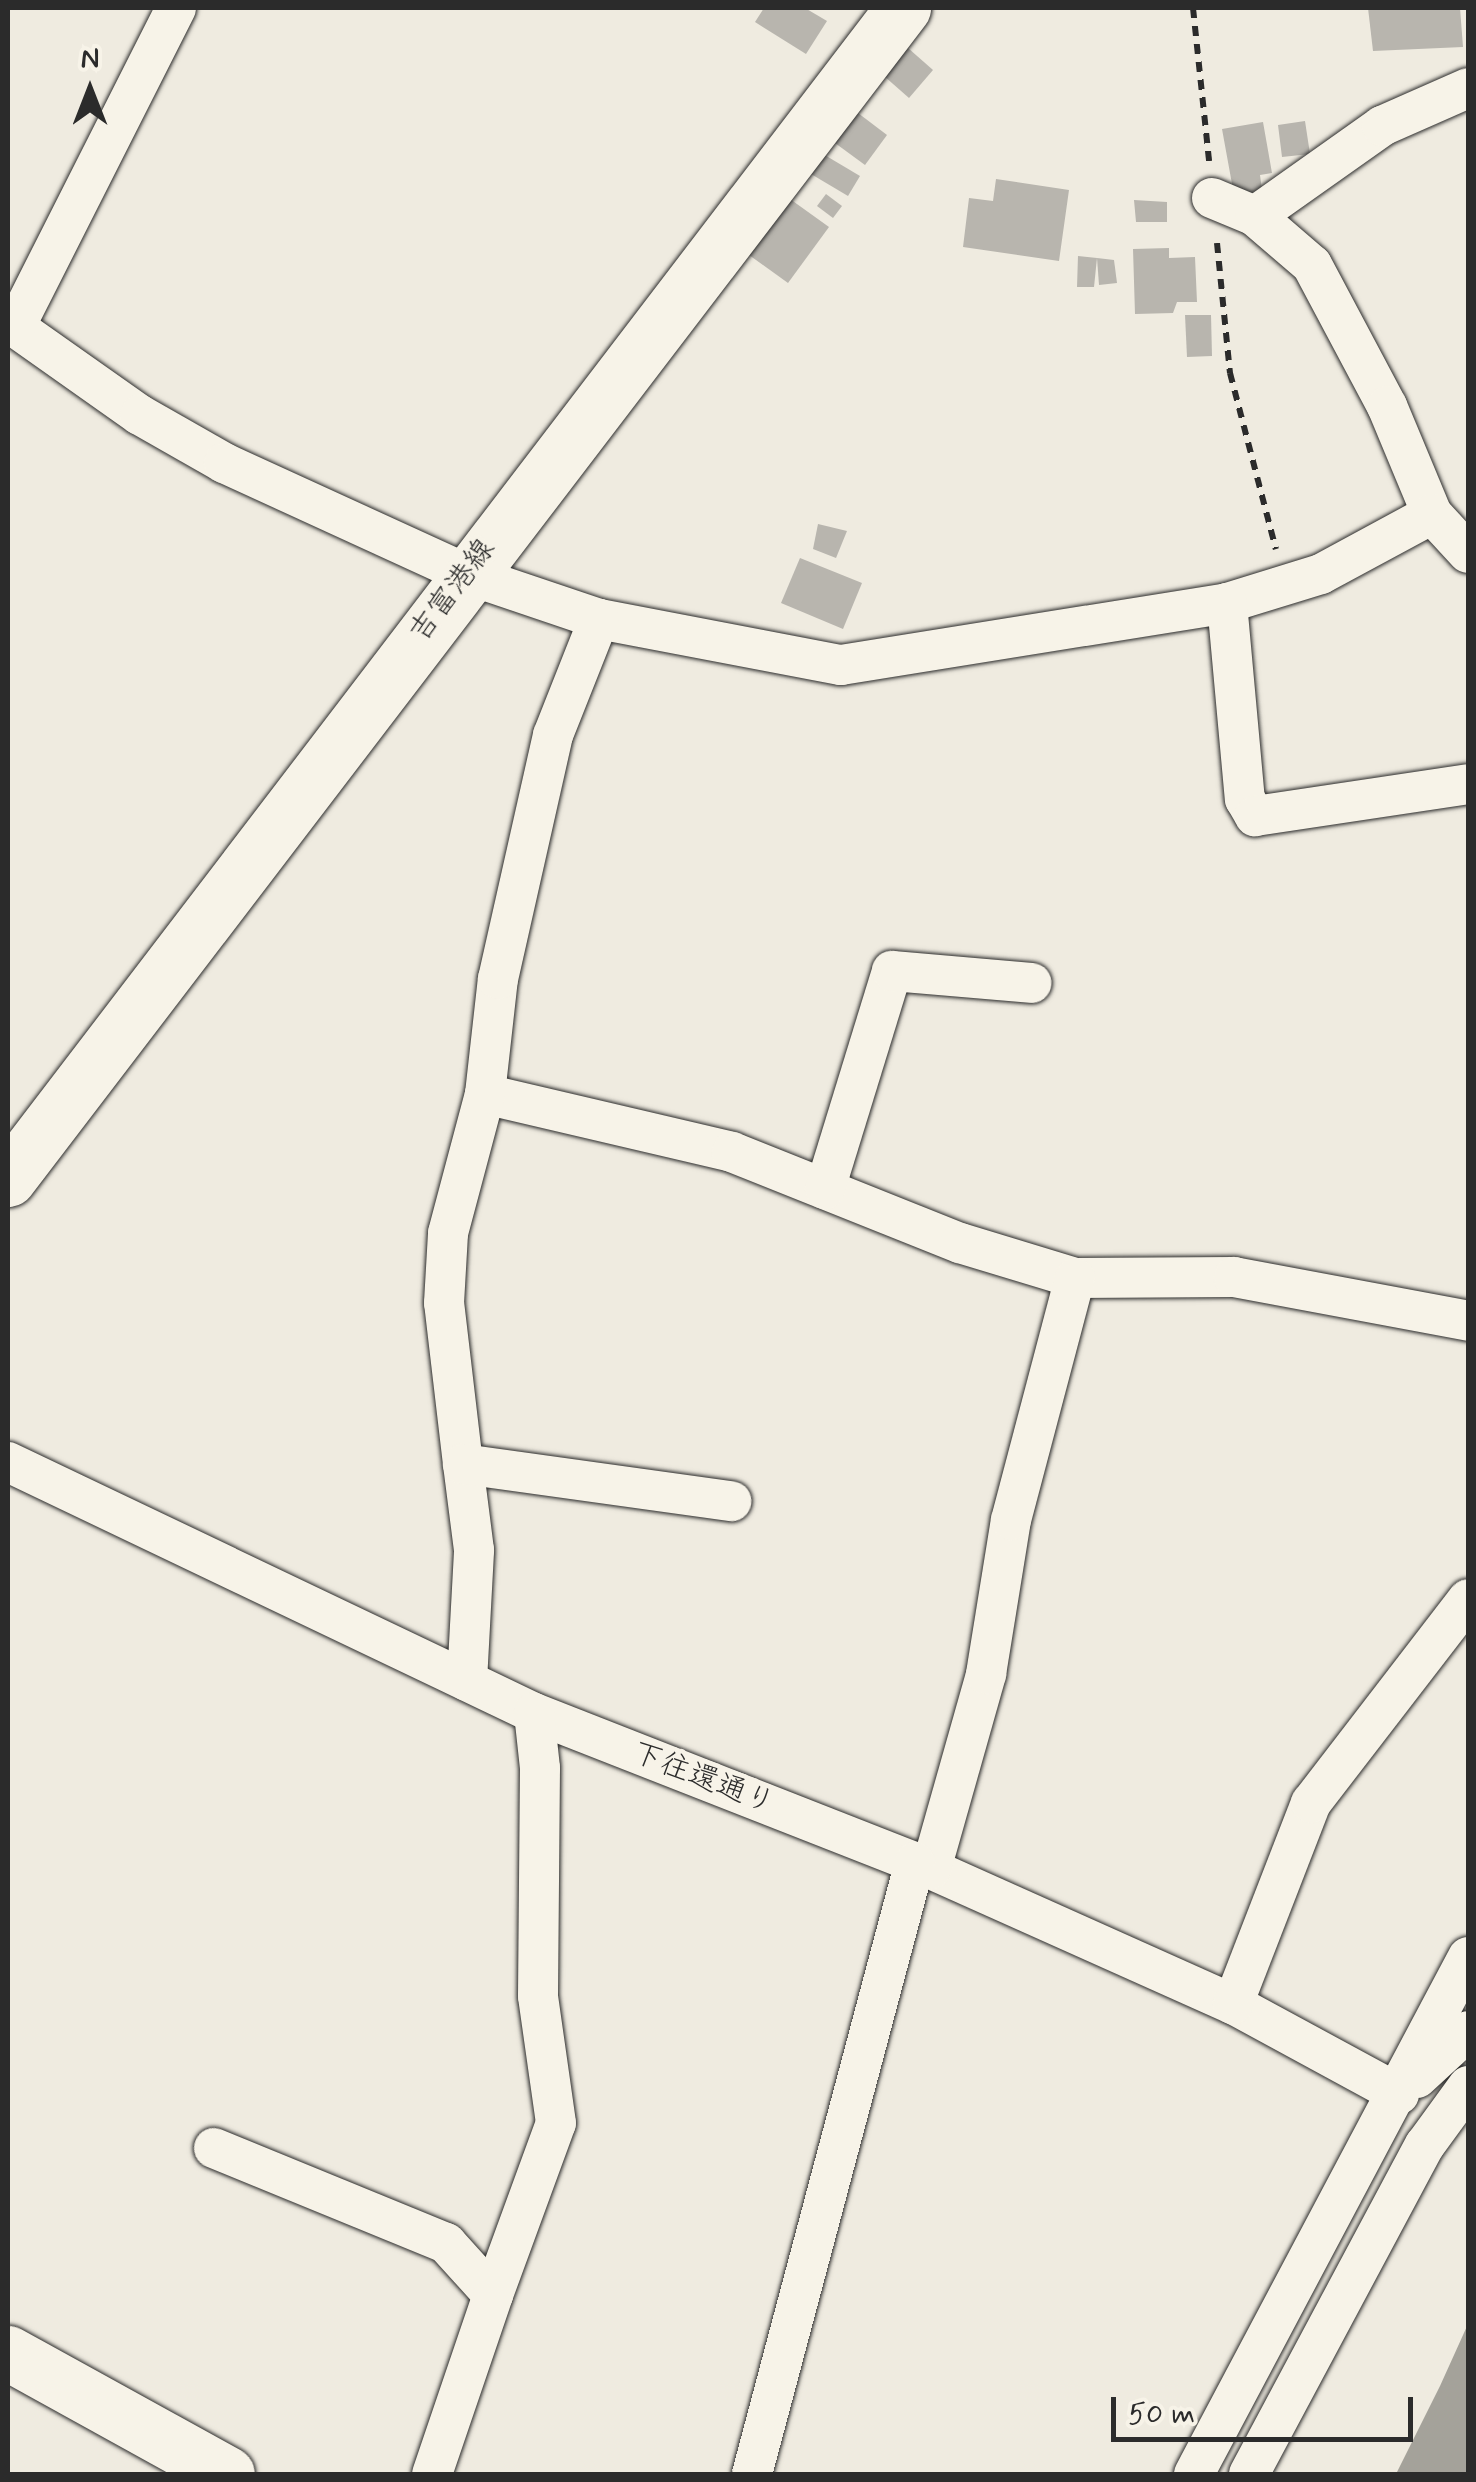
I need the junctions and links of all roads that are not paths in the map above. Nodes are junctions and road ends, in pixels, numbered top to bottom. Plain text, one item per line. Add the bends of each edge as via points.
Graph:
1 (176, 8) edge
2 (903, 8) edge
3 (1468, 88) edge
4 (1212, 198) road end
5 (1255, 216) junction
6 (11, 324) edge
7 (1432, 514) junction
8 (1468, 554) edge
9 (466, 574) junction
10 (1227, 602) junction
11 (599, 618) junction
12 (1468, 784) edge
13 (1031, 983) dead end
14 (485, 1094) junction
15 (8, 1178) edge
16 (826, 1189) junction
17 (1074, 1278) junction
18 (1468, 1321) edge
19 (8, 1462) edge
20 (463, 1464) junction
21 (731, 1501) dead end
22 (1468, 1600) edge
23 (466, 1681) junction
24 (534, 1713) junction
25 (923, 1865) junction
26 (1468, 1957) edge
27 (1233, 2004) junction
28 (1468, 2030) edge
29 (1468, 2086) edge
30 (1390, 2110) junction
31 (1425, 2146) junction
32 (214, 2148) dead end
33 (494, 2295) junction
34 (8, 2354) edge
35 (227, 2474) edge
36 (432, 2474) edge
37 (752, 2474) edge
38 (1194, 2474) edge
39 (1249, 2474) edge

1 - 6 street
2 - 9 main road, 吉富港線
3 - 5 street via 1382,126
4 - 5 street
5 - 7 street via 1312,265 1388,406
6 - 9 street via 140,415 224,463
7 - 8 street
7 - 10 street via 1371,552
9 - 11 street
9 - 15 main road, 吉富港線
10 - 11 street via 840,665
10 - 12 street via 1245,799 1255,816
11 - 14 street via 553,735 498,979
13 - 16 street via 892,971
14 - 16 street via 732,1152
14 - 20 street via 448,1233 444,1303
16 - 17 street via 960,1244
17 - 18 street via 1234,1277
17 - 25 street via 1011,1520 986,1674
19 - 23 street, 下往還通り
20 - 21 street
20 - 23 street via 474,1550
22 - 27 street via 1311,1804
23 - 24 street, 下往還通り
24 - 25 street, 下往還通り
24 - 33 street via 540,1768 538,1996 556,2123
25 - 27 street, 下往還通り
25 - 37 street
26 - 30 street
27 - 30 street, 下往還通り
28 - 30 street
29 - 31 street
30 - 31 street, 下往還通り
30 - 38 street
31 - 39 street
32 - 33 street via 446,2243
33 - 36 street
34 - 35 main road

